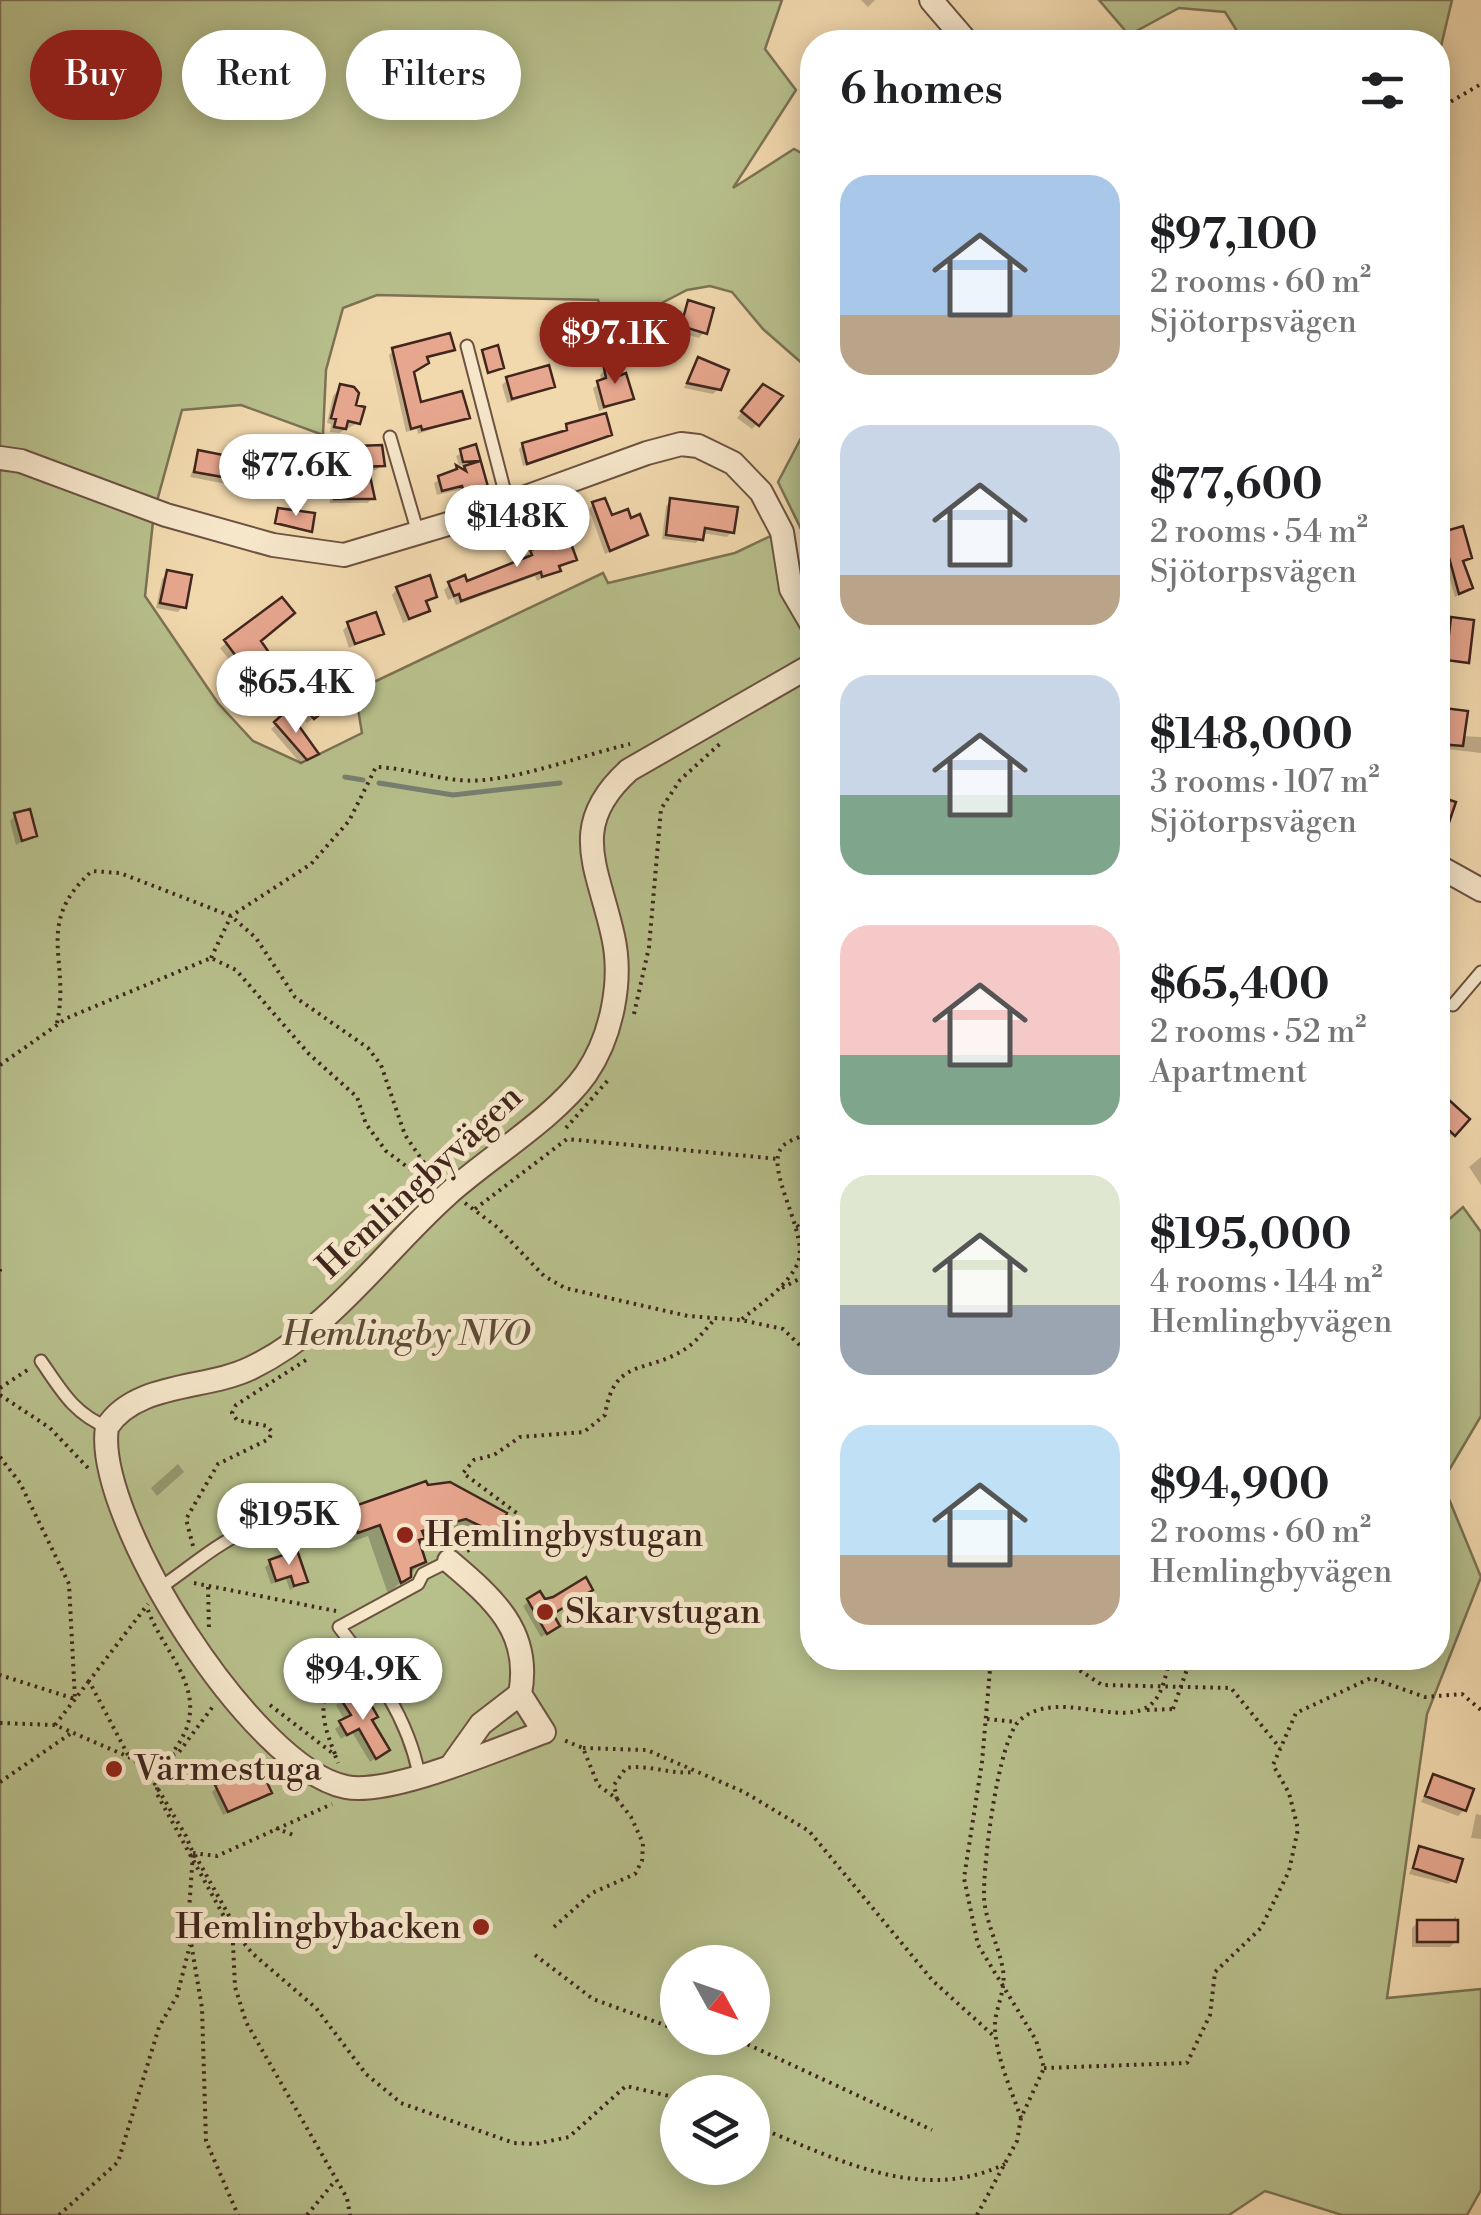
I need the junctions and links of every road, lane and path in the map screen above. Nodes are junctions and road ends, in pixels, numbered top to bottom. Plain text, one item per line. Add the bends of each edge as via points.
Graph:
1 (931, 0) edge
2 (957, 30) edge
3 (1481, 84) edge
4 (1450, 102) edge
5 (467, 346) dead end
6 (390, 436) dead end
7 (0, 458) edge
8 (508, 504) junction
9 (418, 534) junction
10 (800, 604) edge
11 (800, 673) edge
12 (730, 735) dead end
13 (646, 740) dead end
14 (1450, 873) edge
15 (1481, 890) edge
16 (231, 916) junction
17 (211, 958) junction
18 (1481, 972) edge
19 (1454, 1004) dead end
20 (56, 1026) junction
21 (630, 1028) dead end
22 (0, 1065) edge
23 (612, 1071) dead end
24 (561, 1131) dead end
25 (800, 1137) edge
26 (779, 1158) junction
27 (477, 1192) dead end
28 (455, 1198) junction
29 (793, 1220) junction
30 (800, 1230) edge
31 (800, 1278) edge
32 (778, 1290) junction
33 (716, 1318) junction
34 (741, 1320) junction
35 (800, 1345) edge
36 (310, 1356) dead end
37 (41, 1362) joint
38 (0, 1388) edge
39 (0, 1395) edge
40 (106, 1427) junction
41 (0, 1457) edge
42 (90, 1470) dead end
43 (319, 1513) dead end
44 (200, 1560) junction
45 (450, 1561) junction
46 (208, 1587) junction
47 (149, 1595) junction
48 (361, 1611) junction
49 (213, 1644) dead end
50 (352, 1644) junction
51 (990, 1670) edge
52 (1079, 1670) edge
53 (1167, 1670) edge
54 (1187, 1670) edge
55 (0, 1675) edge
56 (89, 1681) junction
57 (1162, 1686) junction
58 (224, 1692) junction
59 (520, 1694) junction
60 (75, 1699) junction
61 (268, 1703) dead end
62 (1146, 1710) junction
63 (1481, 1710) edge
64 (986, 1719) junction
65 (1017, 1722) junction
66 (0, 1723) edge
67 (55, 1725) junction
68 (73, 1732) junction
69 (544, 1732) junction
70 (583, 1748) junction
71 (1280, 1748) junction
72 (335, 1755) junction
73 (170, 1756) junction
74 (130, 1757) junction
75 (450, 1766) junction
76 (146, 1769) junction
77 (695, 1772) dead end
78 (419, 1775) junction
79 (0, 1782) edge
80 (157, 1786) junction
81 (348, 1788) junction
82 (617, 1798) junction
83 (276, 1828) junction
84 (292, 1835) dead end
85 (194, 1856) junction
86 (218, 1856) junction
87 (206, 1867) junction
88 (554, 1928) dead end
89 (235, 1932) junction
90 (191, 1943) junction
91 (535, 1955) dead end
92 (1002, 1986) junction
93 (660, 2023) edge
94 (998, 2040) junction
95 (770, 2055) edge
96 (1044, 2068) junction
97 (660, 2094) edge
98 (1020, 2118) junction
99 (932, 2130) dead end
100 (770, 2133) edge
101 (1005, 2164) junction
102 (335, 2181) junction
103 (60, 2215) edge
104 (238, 2215) edge
105 (307, 2215) edge
106 (350, 2215) edge
107 (978, 2215) edge

1 - 2 street
3 - 4 path
5 - 8 lane
6 - 9 lane
7 - 9 street via 273,545 344,555
8 - 9 street
8 - 10 street via 681,444 716,454 748,477 772,509
11 - 28 street, Hemlingbyvägen via 646,760 607,790 596,808 591,863 614,937 617,980 608,1025 586,1074
12 - 21 path via 680,780 661,808 649,947
13 - 16 path via 485,780 440,780 410,768 376,767 349,822 312,864
14 - 15 street
16 - 17 path
16 - 20 path via 120,872 92,871 68,892 55,936 62,1000
16 - 28 path via 256,938 295,996 374,1056 406,1135
17 - 20 path
17 - 28 path via 236,970 309,1054 357,1096 366,1124 386,1151
18 - 19 lane
20 - 22 path
23 - 24 path via 606,1086
25 - 26 path via 785,1143
26 - 29 path
26 - 33 path via 567,1139 474,1209 544,1276 566,1288
27 - 28 path
28 - 40 street, Hemlingbyvägen via 290,1349 239,1374 136,1400
29 - 30 path
29 - 32 path via 799,1262
31 - 32 path
32 - 34 path
33 - 34 path
33 - 45 path via 688,1347 618,1376 605,1416 584,1432 520,1437 474,1460 463,1474 518,1514 504,1535
34 - 35 path via 783,1329
36 - 44 path via 236,1405 237,1420 272,1432 269,1440 218,1464 186,1519
37 - 38 path
37 - 40 lane via 72,1406
39 - 42 path via 50,1428
40 - 47 street via 105,1464
41 - 60 path via 69,1584
43 - 44 lane via 269,1518
44 - 47 lane
45 - 48 lane
45 - 59 street via 507,1616 521,1642
46 - 47 path via 183,1581
46 - 48 path via 322,1611
46 - 49 path
47 - 56 path
47 - 58 street
47 - 73 path via 191,1704 186,1730
48 - 50 lane via 339,1627
50 - 72 path via 322,1703
50 - 78 lane via 413,1741
51 - 64 path
52 - 57 path via 1102,1685
53 - 57 path
54 - 62 path, bridge via 1172,1709
55 - 60 path
56 - 60 path
56 - 74 path
57 - 62 path
57 - 71 path via 1231,1688
58 - 73 path
58 - 81 street via 320,1778
59 - 69 street
59 - 75 street via 481,1724
60 - 67 path
61 - 72 path
62 - 65 path via 1124,1714 1062,1704 1040,1707
63 - 71 path via 1462,1694 1426,1697 1371,1678 1296,1713
64 - 65 path
64 - 92 path via 964,1878 978,1945
65 - 92 path via 992,1812 984,1899
66 - 67 path
67 - 68 path
68 - 74 path
68 - 79 path
69 - 70 path
69 - 75 street
70 - 82 path via 598,1785
70 - 94 path via 647,1750 744,1792 809,1831 933,1980
71 - 96 path via 1274,1765 1298,1829 1289,1871 1261,1928 1216,1972 1210,2015 1187,2063
72 - 81 path
73 - 76 path
73 - 80 path
74 - 76 path
75 - 78 street
76 - 80 path
77 - 82 path via 626,1768 614,1785
78 - 81 street
80 - 85 path
81 - 83 path via 334,1803
82 - 88 path via 643,1843 642,1861 635,1874 592,1893
83 - 84 path
83 - 86 path
85 - 86 path
85 - 87 path
85 - 89 path
85 - 90 path
86 - 87 path
87 - 89 path
89 - 97 path via 316,2008 366,2074 423,2114 514,2144 535,2144 569,2137 626,2086
89 - 102 path via 235,1987 246,2022
90 - 103 path via 118,2162
90 - 104 path via 202,2008 206,2140
91 - 93 path via 593,1999
92 - 94 path
92 - 96 path via 1036,2040
94 - 98 path
95 - 99 path
96 - 98 path
98 - 101 path
100 - 101 path via 901,2180 983,2175
101 - 107 path
102 - 105 path
102 - 106 path

